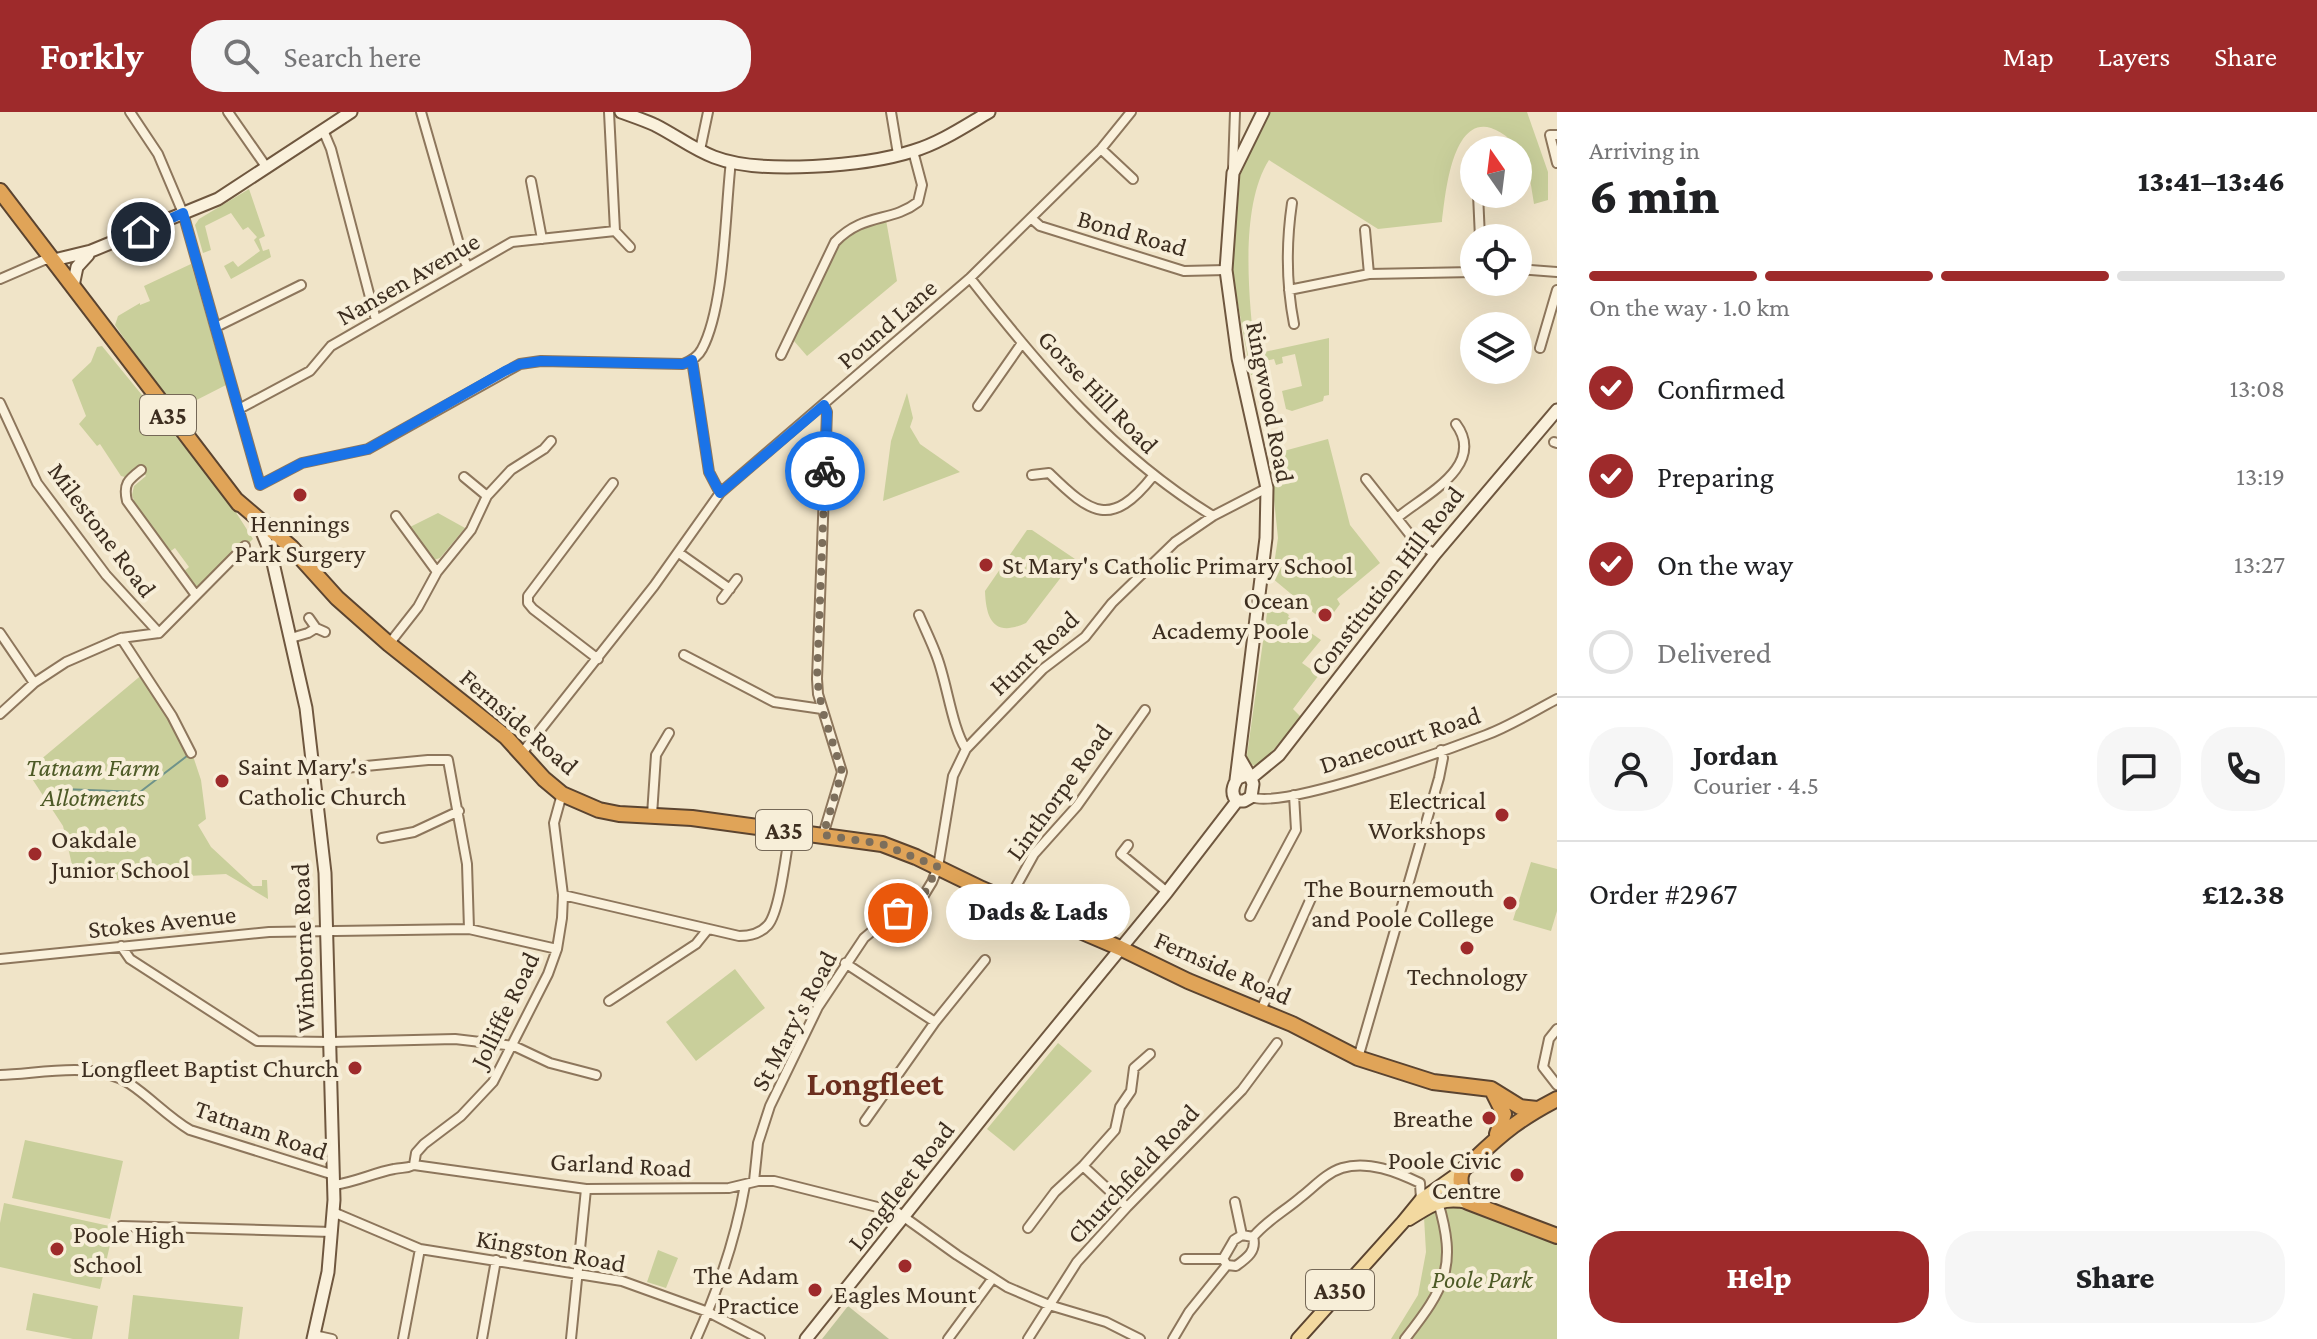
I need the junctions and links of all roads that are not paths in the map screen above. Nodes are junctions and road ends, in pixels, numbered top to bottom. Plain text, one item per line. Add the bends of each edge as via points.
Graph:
1 (130, 112) edge
2 (228, 112) edge
3 (351, 112) edge
4 (421, 112) edge
5 (609, 112) edge
6 (621, 112) edge
7 (891, 112) edge
8 (989, 112) edge
9 (1131, 112) edge
10 (1235, 112) edge
11 (1263, 112) edge
12 (707, 116) edge
13 (323, 130) junction
14 (1557, 135) edge
15 (1101, 149) junction
16 (700, 150) junction
17 (913, 151) junction
18 (898, 154) junction
19 (731, 161) junction
20 (1557, 163) edge
21 (267, 168) junction
22 (1233, 173) junction
23 (1133, 179) dead end
24 (531, 181) dead end
25 (0, 191) edge
26 (1292, 203) dead end
27 (183, 213) junction
28 (1031, 218) junction
29 (1365, 230) dead end
30 (615, 231) junction
31 (542, 239) junction
32 (630, 247) dead end
33 (91, 251) junction
34 (54, 260) junction
35 (468, 267) junction
36 (1226, 270) junction
37 (1532, 270) edge
38 (1460, 272) edge
39 (1557, 272) edge
40 (1369, 274) junction
41 (970, 278) junction
42 (0, 279) edge
43 (301, 285) dead end
44 (73, 286) junction
45 (1289, 290) junction
46 (1557, 290) edge
47 (376, 320) junction
48 (1294, 324) dead end
49 (216, 327) junction
50 (1022, 343) junction
51 (1540, 348) dead end
52 (781, 355) dead end
53 (692, 360) junction
54 (0, 403) edge
55 (824, 405) junction
56 (978, 406) dead end
57 (239, 409) junction
58 (1557, 410) edge
59 (1456, 424) dead end
60 (1476, 436) dead end
61 (1465, 439) junction
62 (551, 441) dead end
63 (141, 470) dead end
64 (1032, 475) dead end
65 (1153, 476) junction
66 (464, 477) dead end
67 (1366, 479) dead end
68 (613, 483) dead end
69 (1267, 488) junction
70 (720, 493) junction
71 (487, 496) junction
72 (396, 516) dead end
73 (1213, 516) junction
74 (1397, 518) junction
75 (259, 525) junction
76 (245, 546) dead end
77 (679, 553) junction
78 (1435, 554) junction
79 (437, 572) junction
80 (737, 579) dead end
81 (730, 589) junction
82 (195, 594) junction
83 (722, 599) dead end
84 (919, 615) dead end
85 (309, 618) dead end
86 (0, 633) edge
87 (159, 633) junction
88 (121, 638) junction
89 (291, 638) junction
90 (389, 644) junction
91 (684, 655) dead end
92 (598, 659) junction
93 (34, 683) junction
94 (1557, 699) edge
95 (822, 709) junction
96 (1145, 710) dead end
97 (0, 714) edge
98 (669, 733) dead end
99 (966, 749) junction
100 (1441, 750) junction
101 (191, 753) dead end
102 (522, 753) junction
103 (1239, 755) junction
104 (314, 771) junction
105 (1251, 778) junction
106 (1236, 780) junction
107 (562, 794) junction
108 (1294, 795) junction
109 (1251, 797) junction
110 (1237, 801) junction
111 (459, 811) junction
112 (652, 815) junction
113 (790, 831) junction
114 (823, 835) junction
115 (382, 838) dead end
116 (1128, 845) dead end
117 (938, 867) junction
118 (1167, 892) junction
119 (563, 895) junction
120 (1312, 896) dead end
121 (1008, 901) junction
122 (1250, 916) dead end
123 (469, 929) junction
124 (708, 929) junction
125 (328, 932) junction
126 (121, 946) junction
127 (1120, 948) junction
128 (557, 949) junction
129 (0, 959) edge
130 (985, 960) dead end
131 (845, 963) junction
132 (609, 1001) dead end
133 (1261, 1010) junction
134 (935, 1022) junction
135 (1557, 1029) edge
136 (331, 1042) junction
137 (1277, 1043) dead end
138 (514, 1046) junction
139 (1150, 1054) dead end
140 (1358, 1058) junction
141 (0, 1075) edge
142 (596, 1075) dead end
143 (1557, 1085) edge
144 (1491, 1089) junction
145 (1131, 1091) junction
146 (1141, 1091) dead end
147 (1557, 1099) edge
148 (1537, 1109) junction
149 (865, 1121) dead end
150 (1495, 1138) junction
151 (414, 1165) junction
152 (1083, 1166) junction
153 (1462, 1171) junction
154 (334, 1180) junction
155 (747, 1184) junction
156 (586, 1189) junction
157 (1466, 1197) junction
158 (1421, 1200) junction
159 (1235, 1202) dead end
160 (1438, 1202) junction
161 (1127, 1207) junction
162 (333, 1212) junction
163 (905, 1216) junction
164 (1403, 1222) junction
165 (121, 1226) dead end
166 (1028, 1228) dead end
167 (332, 1232) junction
168 (1242, 1235) junction
169 (1557, 1236) edge
170 (1253, 1237) junction
171 (420, 1249) junction
172 (1185, 1259) dead end
173 (496, 1260) junction
174 (1225, 1262) junction
175 (577, 1273) junction
176 (993, 1278) junction
177 (1049, 1305) junction
178 (708, 1312) junction
179 (1127, 1336) edge
180 (314, 1337) edge
181 (332, 1339) edge
182 (403, 1339) edge
183 (482, 1339) edge
184 (571, 1339) edge
185 (696, 1339) edge
186 (760, 1339) edge
187 (806, 1339) edge
188 (948, 1339) edge
189 (1028, 1339) edge
190 (1140, 1339) edge
191 (1173, 1339) edge
192 (1298, 1339) edge
193 (1405, 1339) edge

1 - 27 street via 158,154
2 - 21 street
3 - 13 main road
4 - 35 street
5 - 30 street
6 - 16 main road
7 - 18 street
8 - 17 main road
9 - 15 street, Pound Lane
10 - 22 street
11 - 22 main road, Ringwood Road
12 - 16 street
13 - 21 main road
13 - 47 street
14 - 20 street via 1550,135
15 - 23 street
15 - 28 street, Pound Lane
16 - 19 main road
17 - 18 main road
17 - 52 street via 922,185 918,202 862,222 835,242
18 - 19 main road via 834,165
19 - 53 street via 718,292 702,349
21 - 27 main road via 218,199
22 - 36 main road, Ringwood Road
24 - 31 street
25 - 34 highway, Wimborne Road / A35
26 - 45 street
27 - 33 main road
27 - 49 street
28 - 36 street, Bond Road via 1040,226 1184,271
28 - 41 street, Pound Lane
29 - 40 street
30 - 31 street, Nansen Avenue
30 - 32 street
31 - 35 street, Nansen Avenue via 512,242
33 - 34 main road
33 - 44 main road via 77,267
34 - 42 street
34 - 44 highway, Wimborne Road / A35
35 - 47 street, Nansen Avenue
36 - 69 main road, Ringwood Road via 1238,358
37 - 39 street
38 - 40 street
40 - 45 street
41 - 50 street, Gorse Hill Road
41 - 55 street, Pound Lane
43 - 49 street
44 - 75 highway, Wimborne Road / A35
45 - 48 street
46 - 51 street
47 - 57 street, Nansen Avenue via 331,346 310,371
49 - 57 street
50 - 56 street
50 - 65 street, Gorse Hill Road
53 - 57 street via 520,364 368,449 302,463 260,485
53 - 70 street via 709,472
54 - 87 street, Milestone Road via 37,483 106,575
55 - 70 street, Pound Lane
55 - 95 street via 817,679
58 - 78 main road, Constitution Hill Road
59 - 61 street
60 - 61 street
61 - 74 street via 1464,454 1444,485
62 - 71 street via 511,470
63 - 82 street via 127,480 127,501
64 - 65 street via 1049,473 1076,500 1098,509 1120,507
65 - 73 street, Gorse Hill Road
66 - 71 street
67 - 74 street
68 - 92 street via 528,596 533,609
69 - 73 street, Hunt Road
69 - 103 main road, Ringwood Road via 1266,538
70 - 77 street, Pound Lane
71 - 79 street via 471,530
72 - 79 street
73 - 99 street, Hunt Road via 1175,542 1085,637 1043,669
74 - 78 street via 1415,541
75 - 89 main road, Wimborne Road
75 - 90 highway, Fernside Road / A35 via 284,541
76 - 82 street
77 - 81 street
77 - 92 street, Pound Lane
78 - 105 main road, Constitution Hill Road via 1280,754
79 - 90 street
80 - 81 street
81 - 83 street
82 - 87 street
84 - 99 street
85 - 89 street via 320,630
86 - 93 street
87 - 88 street
88 - 93 street
88 - 101 street
89 - 104 main road, Wimborne Road
90 - 102 highway, Fernside Road / A35
91 - 95 street via 774,702
92 - 102 street, Pound Lane
93 - 97 street
94 - 100 street, Danecourt Road via 1488,734
95 - 114 street via 842,772
96 - 121 street, Linthorpe Road via 1077,806 1034,854
98 - 112 street via 656,755
99 - 117 street, Hunt Road via 953,776
100 - 108 street, Danecourt Road
100 - 140 street via 1439,778
102 - 107 highway, Fernside Road / A35
103 - 105 main road
103 - 106 main road, Ringwood Road
104 - 111 street via 445,758
104 - 125 main road, Wimborne Road
105 - 106 main road
105 - 109 main road
106 - 110 main road
107 - 112 highway, Fernside Road / A35 via 599,810
107 - 119 street, Jolliffe Road via 554,823
108 - 109 street, Danecourt Road via 1260,801
108 - 122 street via 1296,830
109 - 110 main road
110 - 118 main road
111 - 115 street via 414,832
111 - 123 street
112 - 113 highway, Fernside Road / A35
113 - 114 highway, Fernside Road / A35
113 - 124 street via 776,907 767,927 749,936
114 - 117 highway, Fernside Road / A35 via 882,844
116 - 118 street via 1121,854
117 - 121 highway, Fernside Road / A35
117 - 131 street, St Mary's Road via 921,900 870,932
118 - 127 main road
119 - 124 street
119 - 128 street, Jolliffe Road
120 - 133 street
121 - 127 highway, Fernside Road / A35
123 - 125 street, Stokes Avenue
123 - 128 street, Stokes Avenue
124 - 132 street via 696,944
125 - 126 street, Stokes Avenue
125 - 136 main road, Wimborne Road
126 - 129 street, Stokes Avenue
126 - 136 street via 130,959 257,1041
127 - 133 highway, Fernside Road / A35
127 - 163 main road, Longfleet Road
128 - 138 street, Jolliffe Road
130 - 134 street
131 - 134 street
131 - 155 street, St Mary's Road via 770,1106
133 - 140 highway, Fernside Road / A35
134 - 149 street
135 - 143 street via 1549,1039 1543,1067
136 - 138 street via 432,1038
136 - 154 main road, Wimborne Road
137 - 161 street, Churchfield Road via 1242,1090
138 - 142 street via 550,1063
138 - 151 street, Jolliffe Road via 482,1096 424,1144
139 - 145 street via 1134,1068
140 - 144 highway, Fernside Road / A35 via 1433,1082
141 - 154 street, Tatnam Road via 106,1074 127,1082 190,1130
144 - 148 highway, Fernside Road / A35 via 1520,1107
144 - 150 highway via 1504,1114
145 - 146 street
145 - 152 street via 1120,1107 1115,1130
147 - 148 highway
148 - 150 highway
150 - 153 highway
151 - 154 street, Garland Road via 363,1180
151 - 156 street, Garland Road
152 - 161 street
152 - 166 street
153 - 157 highway
153 - 158 main road, A350
154 - 162 main road, Wimborne Road
155 - 156 street, Garland Road
155 - 163 street, Garland Road via 774,1181
155 - 178 street, St Mary's Road
156 - 175 street
157 - 160 main road, A350
157 - 169 highway
158 - 164 main road, A350
158 - 170 street via 1420,1183 1398,1173 1366,1166 1341,1168
159 - 168 street
160 - 164 main road, A350
160 - 193 street via 1448,1263 1444,1280
161 - 177 street, Churchfield Road via 1077,1262
162 - 167 main road, Wimborne Road
162 - 171 street, Kingston Road
163 - 176 street
163 - 187 main road, Longfleet Road
164 - 192 main road, A350
165 - 167 street
167 - 180 main road, Wimborne Road
168 - 170 street
168 - 174 street via 1234,1240
170 - 174 street via 1255,1246 1245,1259 1236,1266
171 - 173 street, Kingston Road
171 - 182 street
172 - 174 street
173 - 175 street, Kingston Road
173 - 183 street
174 - 191 street
175 - 178 street, Kingston Road via 622,1281
175 - 184 street
176 - 177 street
176 - 188 street
177 - 179 street via 1086,1315
177 - 189 street, Churchfield Road
178 - 185 street, St Mary's Road
178 - 186 street, Kingston Road
179 - 190 street
180 - 181 street

